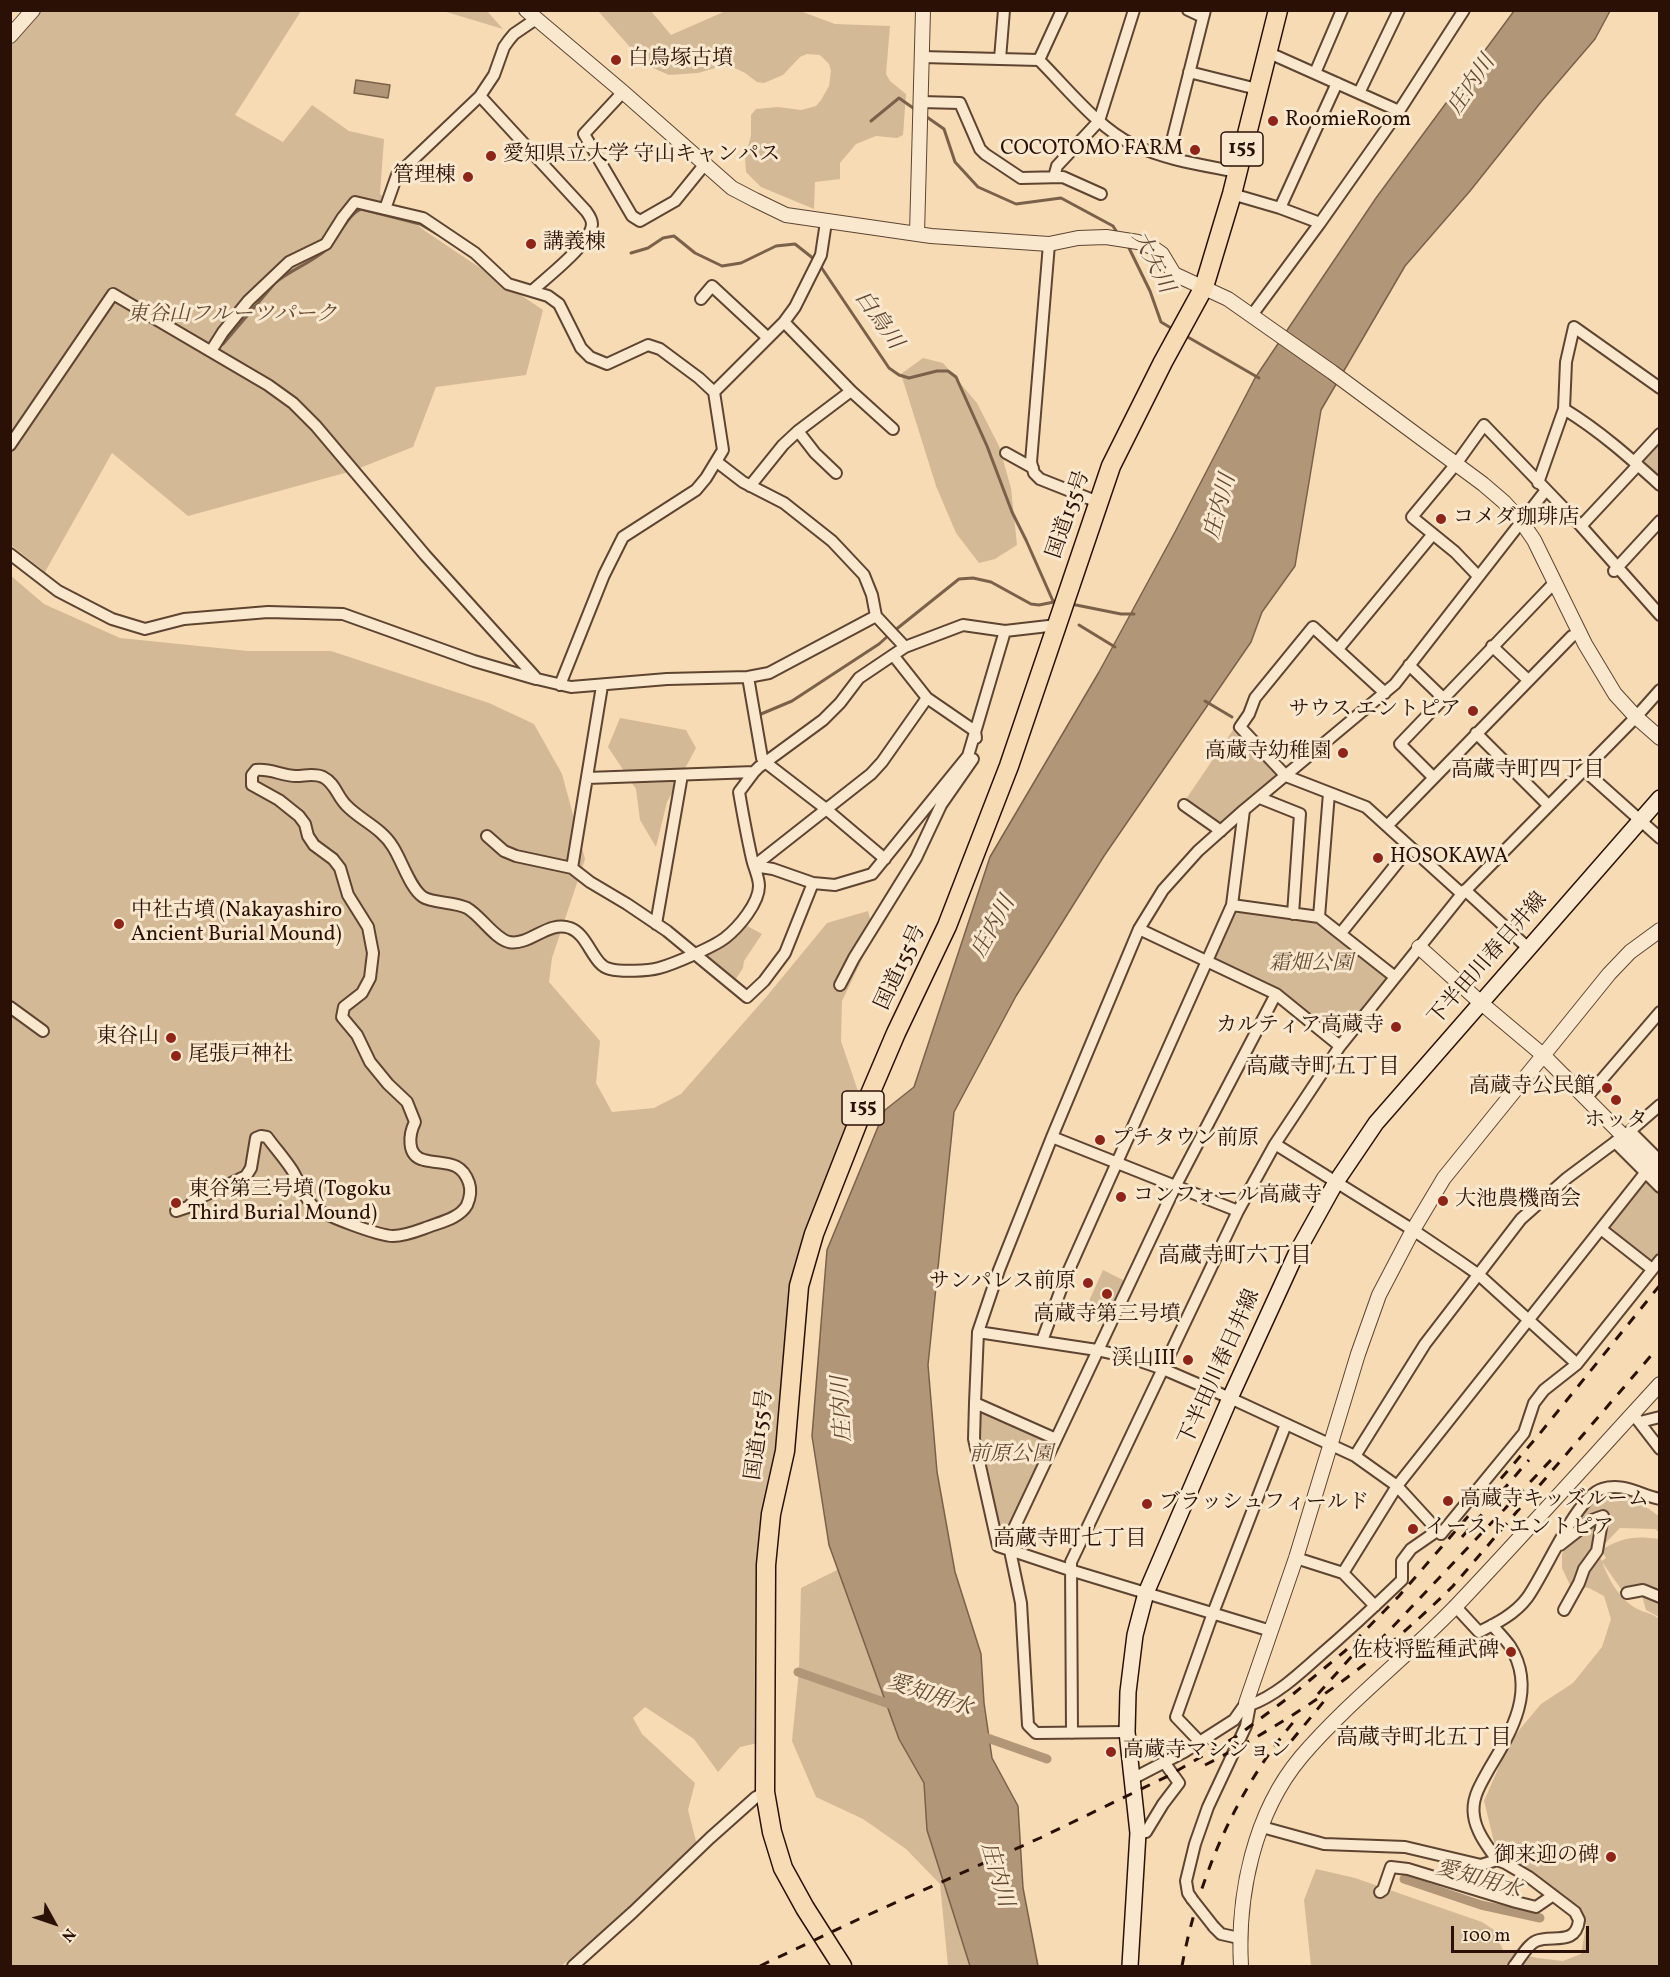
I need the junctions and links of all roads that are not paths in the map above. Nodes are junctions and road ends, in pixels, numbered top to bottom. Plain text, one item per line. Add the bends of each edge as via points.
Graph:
1 (33, 10) edge
2 (923, 10) edge
3 (1004, 10) edge
4 (1062, 10) edge
5 (1134, 10) edge
6 (1188, 10) edge
7 (1278, 10) edge
8 (1342, 10) edge
9 (1399, 10) edge
10 (1464, 10) edge
11 (1204, 14) edge
12 (531, 15) edge
13 (10, 36) edge
14 (1267, 52) junction
15 (922, 57) junction
16 (1000, 59) junction
17 (1039, 60) junction
18 (1189, 72) junction
19 (1315, 73) junction
20 (1337, 83) junction
21 (1257, 89) junction
22 (622, 92) junction
23 (1359, 93) junction
24 (480, 96) junction
25 (921, 100) junction
26 (1399, 111) junction
27 (1100, 121) junction
28 (1168, 157) junction
29 (705, 164) junction
30 (1237, 172) junction
31 (1054, 177) junction
32 (1101, 194) dead end
33 (1232, 194) junction
34 (1280, 208) junction
35 (385, 209) junction
36 (826, 222) junction
37 (1320, 223) junction
38 (917, 234) junction
39 (1049, 244) junction
40 (1204, 287) junction
41 (532, 291) junction
42 (701, 299) dead end
43 (1252, 315) junction
44 (784, 322) junction
45 (768, 338) junction
46 (211, 351) junction
47 (1659, 388) edge
48 (851, 391) junction
49 (714, 392) junction
50 (1564, 410) junction
51 (893, 429) dead end
52 (798, 431) junction
53 (1659, 434) edge
54 (10, 445) edge
55 (1006, 453) dead end
56 (717, 462) junction
57 (1636, 463) junction
58 (1456, 464) junction
59 (1033, 468) junction
60 (837, 473) dead end
61 (1659, 485) edge
62 (750, 486) junction
63 (1542, 486) junction
64 (1098, 502) junction
65 (1521, 520) junction
66 (1659, 522) edge
67 (1581, 526) junction
68 (1432, 534) junction
69 (10, 554) edge
70 (1616, 569) junction
71 (1478, 576) junction
72 (1555, 582) junction
73 (1658, 608) edge
74 (876, 616) junction
75 (1057, 625) junction
76 (1005, 631) junction
77 (1572, 636) dead end
78 (902, 643) junction
79 (1492, 646) junction
80 (1338, 649) junction
81 (893, 656) junction
82 (1409, 665) junction
83 (748, 677) junction
84 (537, 679) junction
85 (1528, 680) junction
86 (560, 685) junction
87 (602, 686) junction
88 (1659, 690) edge
89 (1385, 693) junction
90 (927, 698) junction
91 (1443, 698) junction
92 (1636, 717) junction
93 (975, 731) junction
94 (1476, 733) junction
95 (1659, 738) edge
96 (765, 762) junction
97 (1584, 770) junction
98 (754, 772) junction
99 (682, 775) junction
100 (1286, 776) junction
101 (1433, 777) junction
102 (587, 778) junction
103 (1329, 793) junction
104 (1260, 798) junction
105 (1659, 798) edge
106 (1184, 805) dead end
107 (1548, 805) junction
108 (826, 809) junction
109 (1244, 810) junction
110 (1640, 820) junction
111 (1387, 826) junction
112 (1221, 831) junction
113 (487, 836) dead end
114 (1659, 838) edge
115 (1410, 847) junction
116 (885, 860) junction
117 (753, 866) junction
118 (572, 868) junction
119 (813, 883) junction
120 (1463, 892) junction
121 (1232, 905) junction
122 (1293, 914) junction
123 (1319, 917) junction
124 (656, 924) junction
125 (1140, 929) junction
126 (1659, 930) edge
127 (1341, 933) junction
128 (1419, 947) junction
129 (1528, 948) junction
130 (694, 953) junction
131 (1207, 961) junction
132 (1395, 977) junction
133 (840, 986) dead end
134 (1275, 994) junction
135 (1480, 1002) junction
136 (10, 1007) edge
137 (1659, 1012) edge
138 (43, 1032) dead end
139 (1340, 1046) junction
140 (1543, 1055) junction
141 (1586, 1098) junction
142 (1659, 1104) edge
143 (1623, 1136) junction
144 (1052, 1137) junction
145 (1275, 1144) junction
146 (1659, 1161) edge
147 (1117, 1162) junction
148 (1652, 1173) edge
149 (1336, 1182) junction
150 (1175, 1187) junction
151 (1659, 1187) edge
152 (176, 1211) dead end
153 (1238, 1211) junction
154 (1601, 1229) junction
155 (1413, 1230) junction
156 (1656, 1264) edge
157 (1479, 1275) junction
158 (1528, 1321) junction
159 (978, 1332) junction
160 (1042, 1341) junction
161 (1097, 1350) junction
162 (1577, 1364) junction
163 (1163, 1369) junction
164 (1659, 1384) edge
165 (1230, 1398) junction
166 (975, 1402) junction
167 (1659, 1417) edge
168 (1636, 1418) junction
169 (1286, 1424) junction
170 (1056, 1439) junction
171 (1331, 1444) junction
172 (1659, 1449) edge
173 (1354, 1456) junction
174 (1397, 1486) junction
175 (1659, 1499) edge
176 (1437, 1531) junction
177 (1557, 1544) junction
178 (1009, 1550) junction
179 (1296, 1558) junction
180 (1070, 1570) junction
181 (1343, 1573) junction
182 (1146, 1593) junction
183 (1627, 1593) dead end
184 (1659, 1597) edge
185 (1375, 1606) junction
186 (1455, 1606) junction
187 (1564, 1610) dead end
188 (1213, 1613) junction
189 (1492, 1625) junction
190 (1271, 1631) junction
191 (1248, 1704) junction
192 (1072, 1732) junction
193 (1127, 1732) junction
194 (1200, 1742) junction
195 (1164, 1762) junction
196 (1132, 1779) junction
197 (765, 1791) junction
198 (1262, 1827) junction
199 (1138, 1833) junction
200 (1497, 1860) junction
201 (1380, 1892) dead end
202 (1552, 1896) junction
203 (1239, 1938) junction
204 (573, 1966) edge
205 (842, 1966) edge
206 (1130, 1966) edge
207 (1241, 1966) edge
208 (1514, 1966) edge

1 - 13 street
2 - 15 street
3 - 16 street
4 - 17 street
5 - 27 street
6 - 11 street
7 - 14 highway, 国道155号 / 155
8 - 19 street
9 - 23 street
10 - 26 street
11 - 18 street
12 - 22 street
12 - 24 street via 504,47 494,75
14 - 19 street
14 - 21 highway, 国道155号 / 155
15 - 16 street
15 - 25 street
16 - 17 street
17 - 27 street
18 - 21 street
18 - 28 street
19 - 20 street
20 - 23 street
20 - 34 street
21 - 30 highway, 国道155号 / 155
22 - 29 street
22 - 29 street via 584,134 632,216 640,221 675,201
23 - 26 street
24 - 35 street via 404,167 393,182
24 - 41 street via 591,219 585,241
25 - 31 street via 960,103 980,149 1021,178
25 - 38 street
26 - 37 street
27 - 28 street via 1136,147
27 - 31 street via 1057,166
28 - 30 street
29 - 36 street via 732,188 786,215
30 - 33 highway, 国道155号 / 155
31 - 32 street via 1063,177
33 - 34 street
33 - 40 highway, 国道155号 / 155
34 - 37 street
35 - 41 street via 423,218 475,253 508,284
35 - 46 street via 355,202 326,244 289,262 249,300
36 - 38 street
36 - 44 street via 821,255
37 - 43 street
38 - 39 street
39 - 40 street via 1106,237 1138,242 1162,254 1174,274
39 - 59 street via 1030,462
40 - 43 street
40 - 64 highway, 国道155号 / 155 via 1125,435
41 - 49 street via 559,304 581,348 590,357 607,364 648,345
42 - 45 street via 712,286
43 - 58 street
44 - 45 street
44 - 48 street
45 - 49 street
46 - 54 street via 113,294
46 - 84 street via 301,410
47 - 50 street via 1574,327 1566,362
48 - 51 street
48 - 52 street
49 - 56 street via 723,450
50 - 57 street via 1587,423
50 - 63 street
52 - 60 street
52 - 62 street
53 - 57 street
55 - 59 street
56 - 62 street
56 - 86 street via 696,490 622,537
57 - 61 street
57 - 67 street
58 - 63 street via 1484,425
58 - 65 street
58 - 68 street via 1413,517
59 - 64 street via 1040,479
62 - 74 street via 784,503 857,566 869,585
63 - 65 street
63 - 67 street
64 - 75 highway, 国道155号 / 155
65 - 71 street
65 - 72 street
66 - 70 street
67 - 70 street
68 - 71 street
68 - 80 street
69 - 84 street via 58,591 112,619 145,629 184,619 268,612 343,614 474,662
70 - 73 street
71 - 82 street
72 - 79 street
72 - 92 street via 1585,644 1615,694
74 - 78 street
74 - 83 street via 769,673
75 - 76 street
75 - 197 highway, 国道155号 / 155 via 1009,766 947,926 858,1122 806,1257 796,1312 785,1451 767,1544
76 - 78 street via 963,625
76 - 93 street
77 - 85 street
78 - 81 street
79 - 85 street
79 - 91 street
80 - 89 street
80 - 100 street via 1313,627 1255,699 1240,727
81 - 90 street
81 - 96 street via 859,678 823,720
82 - 89 street
82 - 91 street
83 - 87 street
83 - 96 street
84 - 86 street
85 - 94 street
86 - 87 street
87 - 102 street
88 - 92 street
89 - 100 street
90 - 93 street
90 - 108 street via 882,762
91 - 101 street via 1400,744
92 - 95 street
92 - 97 street
93 - 116 street via 968,756
93 - 133 street via 973,759 941,805 916,858
94 - 101 street
94 - 107 street
96 - 98 street
96 - 108 street
97 - 107 street
97 - 110 street
98 - 99 street
98 - 117 street via 739,792
99 - 102 street
99 - 124 street
100 - 103 street
100 - 104 street
101 - 111 street
102 - 118 street
103 - 111 street via 1366,807
103 - 123 street
104 - 109 street
104 - 122 street via 1300,814
105 - 110 main road, 下半田川春日井線
106 - 112 street
107 - 120 street
108 - 116 street
108 - 117 street
109 - 112 street
109 - 121 street
110 - 114 street
110 - 129 main road, 下半田川春日井線
111 - 115 street
112 - 125 street via 1163,890
113 - 118 street via 516,856
115 - 120 street
115 - 127 street
116 - 119 street via 872,874 855,881 835,885
117 - 119 street
117 - 130 street via 759,885 756,902 725,938
118 - 124 street
119 - 130 street via 785,953 747,998
120 - 128 street
120 - 129 street
121 - 122 street
121 - 131 street
122 - 123 street
123 - 127 street
124 - 130 street
125 - 131 street
125 - 144 street
126 - 140 street via 1609,974
127 - 132 street
128 - 132 street
128 - 135 street
129 - 135 main road, 下半田川春日井線
130 - 152 street via 656,969 610,969 602,966 581,936 570,928 554,927 510,942 467,908 420,895 393,846 346,806 334,786 323,778 256,770 252,785 300,816 308,837 340,868 348,895 368,927 373,953 370,978 362,993 344,1007 342,1017 357,1035 369,1062 407,1102 415,1122 410,1141 417,1158 452,1164 465,1173 470,1186 469,1200 465,1208 449,1219 406,1235 378,1234 314,1207 291,1169 267,1137 261,1136 256,1138 253,1162 246,1176
131 - 134 street
131 - 147 street
132 - 139 street
134 - 139 street
134 - 150 street
135 - 140 street
135 - 149 main road, 下半田川春日井線 via 1376,1123
136 - 138 street
137 - 141 street
139 - 145 street
140 - 141 street
140 - 155 street via 1444,1178
141 - 143 street
142 - 143 street
143 - 146 street
143 - 148 street
143 - 157 street via 1521,1219
144 - 147 street
144 - 159 street
145 - 149 street
145 - 153 street
147 - 150 street
147 - 160 street
148 - 151 street
148 - 154 street
149 - 155 street
149 - 165 main road, 下半田川春日井線 via 1296,1254
150 - 153 street
150 - 161 street
153 - 163 street
154 - 156 street
154 - 158 street
155 - 157 street
155 - 171 street via 1379,1295
156 - 162 street
157 - 158 street
157 - 173 street via 1425,1344
158 - 162 street
158 - 174 street
159 - 160 street
159 - 166 street
160 - 161 street
161 - 163 street
161 - 170 street
162 - 176 street via 1544,1390 1534,1403 1524,1433 1441,1534
163 - 165 street
163 - 180 street
164 - 168 street
165 - 169 street
165 - 182 main road, 下半田川春日井線
166 - 170 street
166 - 178 street via 976,1450 999,1546
167 - 168 street
168 - 172 street
168 - 186 street
169 - 171 street
169 - 188 street
170 - 178 street via 1008,1541
171 - 173 street
171 - 179 street
173 - 174 street
174 - 176 street
174 - 181 street
175 - 177 street via 1626,1488 1599,1490 1591,1494
176 - 185 street via 1411,1549 1402,1561 1402,1580
177 - 187 street via 1604,1516 1600,1554 1590,1558
177 - 189 street via 1527,1598 1514,1612
178 - 180 street
178 - 192 street via 1021,1603 1028,1725 1036,1734
179 - 181 street
179 - 190 street
180 - 182 street
180 - 192 street
181 - 185 street
182 - 188 street
182 - 193 main road, 下半田川春日井線 via 1131,1664
183 - 184 street via 1643,1590
185 - 191 street via 1301,1672 1266,1698
186 - 189 street via 1479,1632
186 - 198 street via 1336,1719 1300,1759
188 - 190 street
188 - 194 street via 1176,1717
189 - 200 street via 1515,1656 1522,1683 1515,1722 1473,1804 1475,1823
190 - 191 street
191 - 194 street via 1234,1720
191 - 203 street, bridge via 1246,1726 1208,1807 1186,1881 1188,1893 1214,1927 1221,1934
192 - 193 street
193 - 196 main road, 下半田川春日井線
194 - 195 street
195 - 196 street
195 - 199 street via 1179,1783 1146,1832
196 - 199 main road, 下半田川春日井線
197 - 204 street
197 - 205 highway, 国道155号 / 155 via 783,1869
198 - 200 street via 1324,1844 1414,1848 1481,1865
198 - 203 street via 1246,1886
199 - 206 main road, 下半田川春日井線
200 - 202 street via 1529,1877
201 - 202 street via 1391,1867 1536,1907
202 - 208 street via 1575,1912 1579,1926 1566,1937 1531,1944
203 - 207 street

